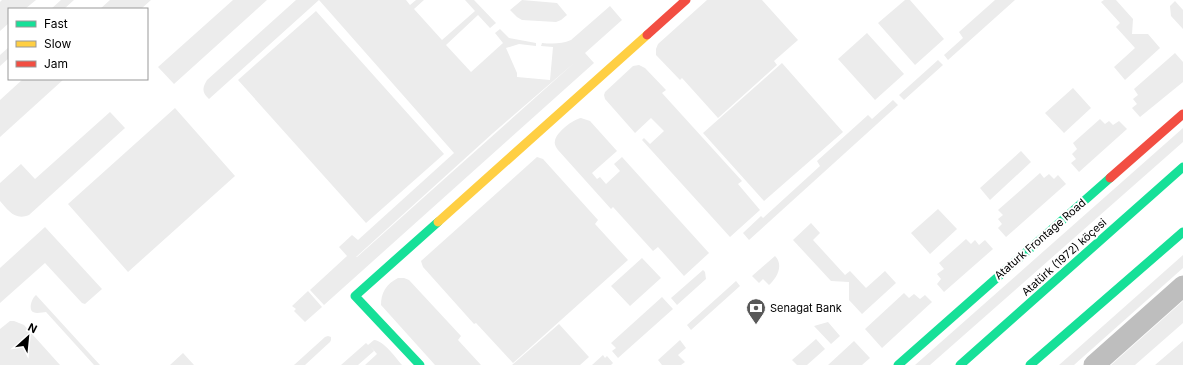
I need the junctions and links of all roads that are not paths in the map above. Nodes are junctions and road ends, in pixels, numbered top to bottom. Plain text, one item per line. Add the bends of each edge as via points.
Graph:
1 (686, 0) edge
2 (1183, 114) edge
3 (1183, 167) edge
4 (1183, 232) edge
5 (1183, 286) edge
6 (420, 365) edge
7 (898, 365) edge
8 (960, 365) edge
9 (1030, 365) edge
10 (1094, 365) edge

1 - 6 street via 356,296
2 - 7 street, Ataturk Frontage Road
3 - 8 street, Atatürk (1972) köçesi
4 - 9 street
5 - 10 street

